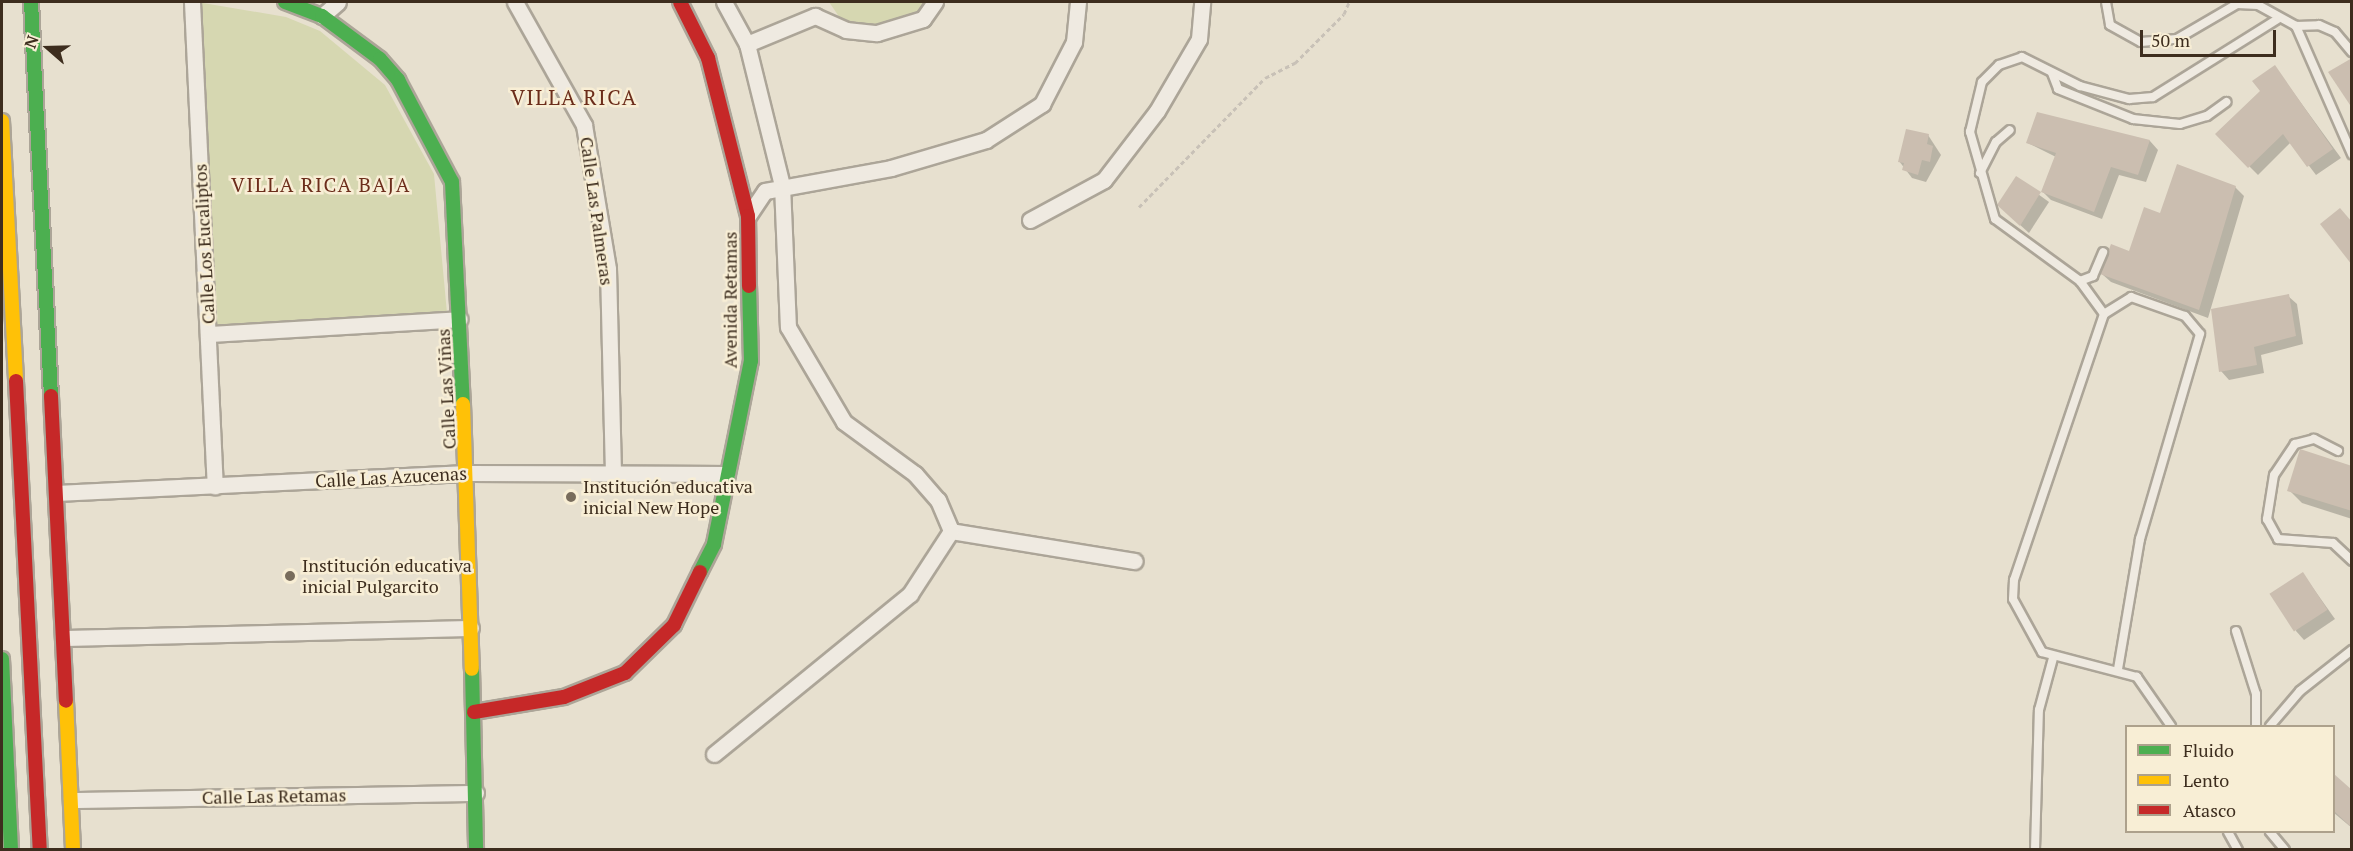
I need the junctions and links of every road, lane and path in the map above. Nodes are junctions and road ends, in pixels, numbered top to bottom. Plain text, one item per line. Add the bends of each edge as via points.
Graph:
1 (31, 2) edge
2 (192, 2) edge
3 (285, 2) edge
4 (338, 2) edge
5 (515, 2) edge
6 (680, 2) edge
7 (724, 2) edge
8 (935, 2) edge
9 (1078, 2) edge
10 (1202, 2) edge
11 (1349, 2) edge
12 (2106, 2) edge
13 (816, 8) edge
14 (322, 16) junction
15 (2278, 19) junction
16 (2296, 26) junction
17 (747, 44) junction
18 (2352, 52) edge
19 (2052, 73) junction
20 (2226, 102) dead end
21 (2, 121) edge
22 (2010, 130) dead end
23 (2352, 154) edge
24 (1980, 173) junction
25 (782, 185) junction
26 (1139, 207) dead end
27 (748, 216) junction
28 (1030, 220) dead end
29 (2103, 252) dead end
30 (2080, 281) junction
31 (2104, 314) junction
32 (460, 319) junction
33 (209, 334) junction
34 (2338, 451) dead end
35 (467, 473) junction
36 (613, 474) junction
37 (727, 474) junction
38 (215, 486) junction
39 (56, 493) junction
40 (951, 531) junction
41 (1136, 561) dead end
42 (2352, 561) edge
43 (471, 628) junction
44 (2236, 631) dead end
45 (63, 638) junction
46 (2352, 650) edge
47 (2053, 658) junction
48 (2, 659) edge
49 (2118, 669) junction
50 (474, 712) junction
51 (2170, 725) edge
52 (2256, 725) edge
53 (2271, 725) edge
54 (714, 754) dead end
55 (476, 793) junction
56 (71, 800) junction
57 (2229, 833) edge
58 (2272, 833) edge
59 (11, 849) edge
60 (40, 849) edge
61 (73, 849) edge
62 (476, 849) edge
63 (2035, 849) edge
64 (2238, 849) edge
65 (2284, 849) edge

1 - 39 main road
2 - 33 street, Calle Los Eucaliptos
3 - 14 main road, Calle Las Viñas
4 - 14 street
5 - 36 street, Calle Las Palmeras via 584,125 608,269
6 - 27 main road, Avenida Retamas via 708,58
7 - 17 street
8 - 13 street via 923,19 877,33 846,30
9 - 25 street via 1074,42 1042,104 986,140 891,168
10 - 28 street via 1199,39 1157,111 1104,180
11 - 26 path via 1344,14 1295,63 1265,78
12 - 15 lane via 2110,25 2156,44 2177,39 2237,4 2258,5
13 - 17 street
14 - 32 main road, Calle Las Viñas via 380,59 398,80 452,182
15 - 16 lane
15 - 19 lane via 2153,97 2108,94
16 - 18 lane via 2319,25 2335,32
16 - 23 lane
17 - 25 street
19 - 20 lane via 2058,89 2133,119 2180,124 2207,116
19 - 24 lane via 2022,57 1999,65 1982,82 1970,132
21 - 60 main road
22 - 24 lane via 1996,142
24 - 30 lane via 1995,219
25 - 27 street via 765,191
25 - 40 street via 788,327 844,422 915,474 938,500
27 - 37 main road, Avenida Retamas via 750,361
29 - 30 lane via 2093,276
30 - 31 lane
31 - 47 lane via 2014,580 2013,599 2042,652
31 - 49 lane via 2131,297 2185,316 2200,334 2140,538
32 - 33 street
32 - 35 main road, Calle Las Viñas
33 - 38 street, Calle Los Eucaliptos
34 - 42 lane via 2314,439 2295,444 2274,475 2267,519 2278,539 2333,543
35 - 36 street, Calle Las Azucenas
35 - 38 street, Calle Las Azucenas
35 - 43 main road, Calle Las Viñas
36 - 37 street, Calle Las Azucenas
37 - 50 main road, Avenida Retamas via 714,544 674,625 654,649 625,673 564,697
38 - 39 street, Calle Las Azucenas
39 - 45 main road
40 - 41 street
40 - 54 street via 910,594
43 - 45 street
43 - 50 main road, Calle Las Viñas
44 - 52 lane via 2256,694
45 - 56 main road
46 - 53 lane via 2300,691
47 - 49 lane
47 - 63 lane via 2039,710
48 - 59 main road
49 - 51 lane via 2137,677
50 - 55 main road, Calle Las Viñas
55 - 56 street, Calle Las Retamas
55 - 62 main road, Calle Las Viñas
56 - 61 main road
57 - 64 lane
58 - 65 lane

